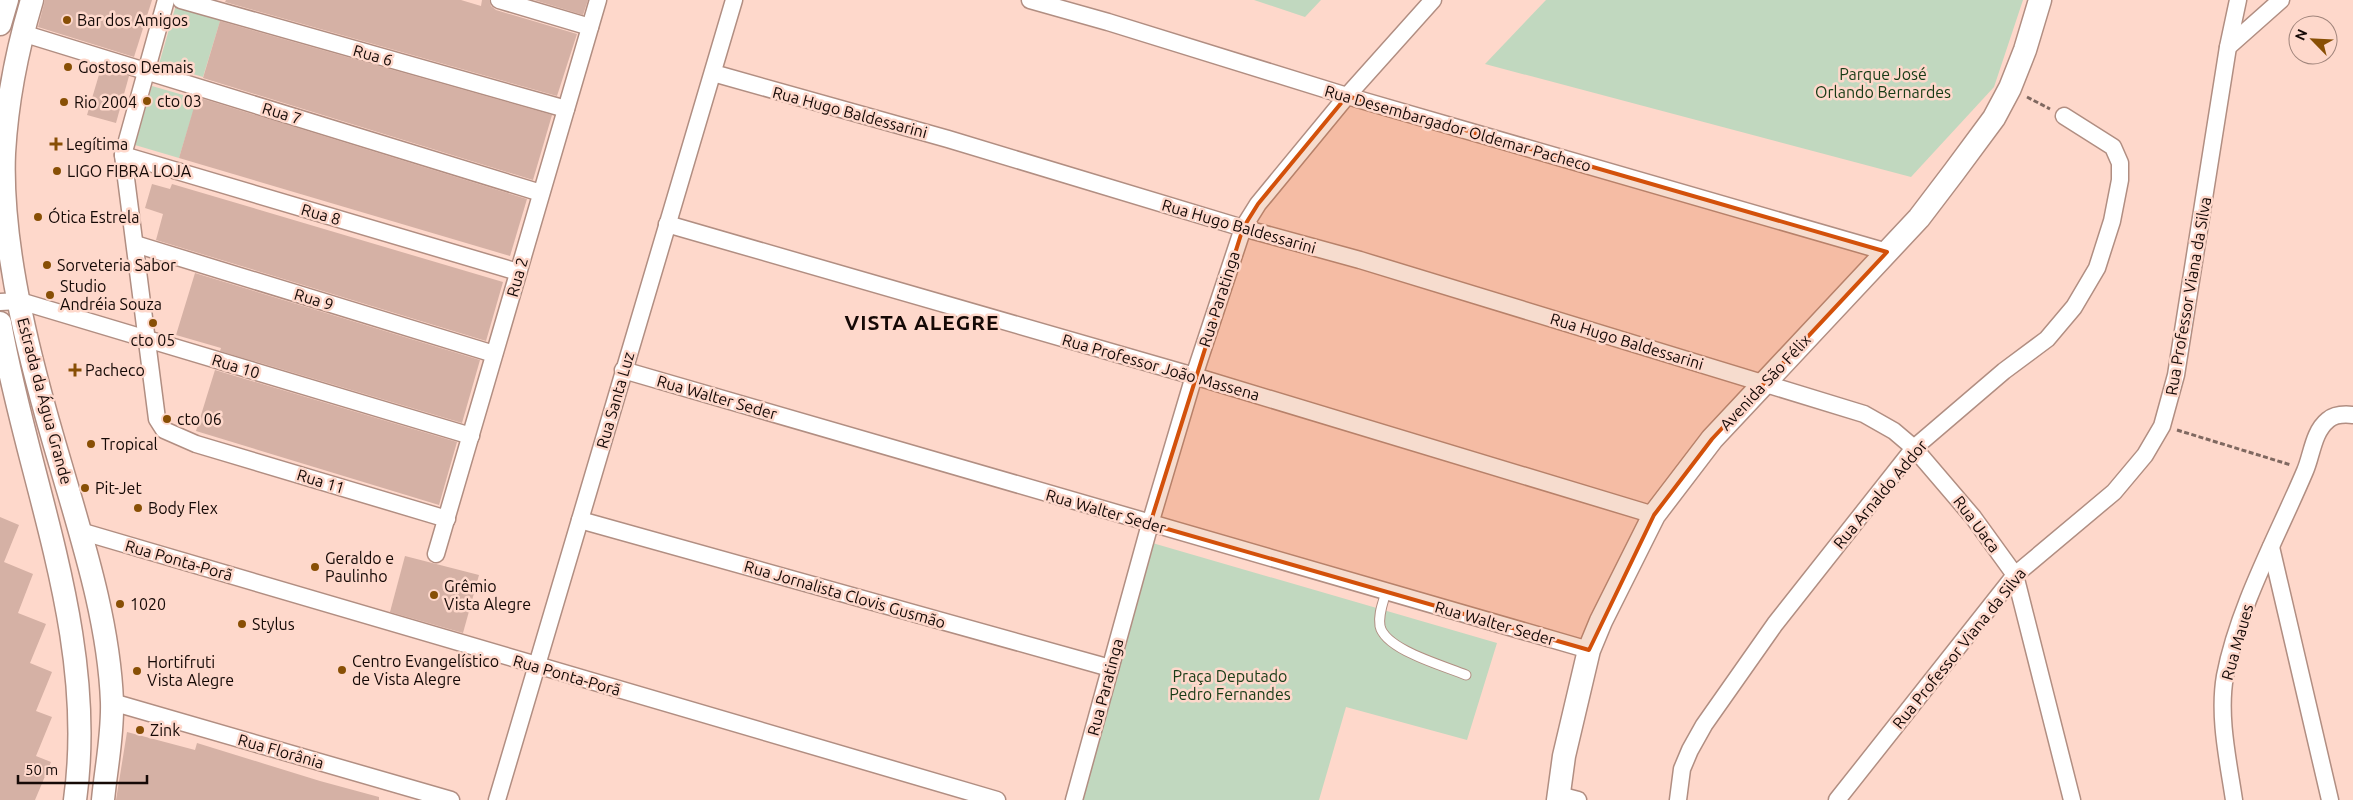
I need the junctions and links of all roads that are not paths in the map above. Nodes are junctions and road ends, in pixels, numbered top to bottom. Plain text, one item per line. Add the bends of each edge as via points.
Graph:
1 (7, 0) edge
2 (32, 0) edge
3 (166, 0) edge
4 (181, 0) edge
5 (499, 0) edge
6 (598, 0) edge
7 (734, 0) edge
8 (1030, 0) edge
9 (1433, 0) edge
10 (2040, 0) edge
11 (2238, 0) edge
12 (2281, 0) edge
13 (0, 24) edge
14 (590, 27) junction
15 (22, 34) junction
16 (2228, 47) junction
17 (145, 72) junction
18 (713, 73) junction
19 (1347, 96) junction
20 (566, 109) junction
21 (2064, 116) road end
22 (123, 155) junction
23 (541, 193) junction
24 (667, 224) junction
25 (1243, 228) junction
26 (134, 244) junction
27 (1887, 252) junction
28 (518, 272) junction
29 (10, 302) edge
30 (0, 323) edge
31 (147, 339) junction
32 (494, 354) junction
33 (623, 370) junction
34 (1194, 376) junction
35 (1763, 384) junction
36 (2353, 415) edge
37 (471, 436) junction
38 (1914, 448) junction
39 (1654, 514) junction
40 (446, 519) junction
41 (580, 520) junction
42 (1150, 524) junction
43 (80, 531) junction
44 (2271, 547) junction
45 (436, 554) dead end
46 (2015, 575) junction
47 (1386, 592) junction
48 (1589, 650) junction
49 (537, 666) junction
50 (1110, 668) junction
51 (1466, 675) dead end
52 (112, 702) junction
53 (1565, 798) edge
54 (75, 800) edge
55 (103, 800) edge
56 (451, 800) edge
57 (497, 800) edge
58 (997, 800) edge
59 (1074, 800) edge
60 (1678, 800) edge
61 (1837, 800) edge
62 (2072, 800) edge
63 (2234, 800) edge
64 (2330, 800) edge

1 - 13 main road
2 - 15 main road, Estrada da Água Grande
3 - 17 street
4 - 20 street, Rua 6
5 - 14 street
6 - 14 street, Rua 2
7 - 18 street, Rua Santa Luz
8 - 19 street, Rua Desembargador Oldemar Pacheco
9 - 19 street, Rua Paratinga
10 - 27 main road, Avenida São Félix via 2025,50 1994,118 1919,218
11 - 16 street, Rua Professor Viana da Silva
12 - 16 street
14 - 20 street, Rua 2
15 - 17 street, Rua 7
15 - 29 main road, Estrada da Água Grande via 12,78 4,154
16 - 46 street, Rua Professor Viana da Silva via 2176,376 2162,426 2145,455 2114,492
17 - 22 street
17 - 23 street, Rua 7
18 - 24 street, Rua Santa Luz
18 - 25 street, Rua Hugo Baldessarini via 948,139
19 - 25 street, Rua Paratinga via 1258,204
19 - 27 street, Rua Desembargador Oldemar Pacheco
20 - 23 street, Rua 2
21 - 38 street, Rua Arnaldo Addor via 2113,147 2120,163 2112,221 2097,268 2074,307 2047,339 2004,371
22 - 26 street, Rua 11
22 - 28 street, Rua 8
23 - 28 street, Rua 2
24 - 33 street, Rua Santa Luz
24 - 34 street, Rua Professor João Massena
25 - 34 street, Rua Paratinga
25 - 35 street, Rua Hugo Baldessarini via 1486,297
26 - 31 street, Rua 11
26 - 32 street, Rua 9
27 - 35 main road, Avenida São Félix
28 - 32 street, Rua 2
29 - 31 street, Rua 10
29 - 43 main road, Estrada da Água Grande via 26,337
30 - 54 main road, Estrada da Água Grande via 60,570 75,647 80,723
31 - 37 street, Rua 10
31 - 40 street, Rua 11 via 157,419 164,430 196,444
32 - 37 street, Rua 2
33 - 41 street, Rua Santa Luz
33 - 42 street, Rua Walter Seder
34 - 39 street, Rua Professor João Massena
34 - 42 street, Rua Paratinga
35 - 38 street, Rua Uaca via 1864,414 1894,431
35 - 39 main road, Avenida São Félix via 1712,438
36 - 44 street, Rua Maues via 2340,414 2328,420 2318,433 2306,469
37 - 40 street, Rua 2
38 - 46 street, Rua Uaca via 1966,509
38 - 60 street, Rua Arnaldo Addor via 1775,624 1704,725 1682,769
39 - 48 main road, Avenida São Félix
40 - 45 street, Rua 2
41 - 49 street, Rua Santa Luz
41 - 50 street, Rua Jornalista Clovis Gusmão
42 - 47 street, Rua Walter Seder
42 - 50 street, Rua Paratinga
43 - 49 street, Rua Ponta-Porã
43 - 52 main road, Estrada da Água Grande via 101,619
44 - 63 street, Rua Maues via 2244,612 2225,676 2226,750
44 - 64 street
46 - 61 street, Rua Professor Viana da Silva
46 - 62 street, Rua Uaca
47 - 48 street, Rua Walter Seder
47 - 51 lane via 1380,628 1388,640 1399,648
48 - 53 main road, Avenida São Félix via 1564,756
49 - 57 street, Rua Santa Luz
49 - 58 street, Rua Ponta-Porã
50 - 59 street, Rua Paratinga
52 - 55 main road, Estrada da Água Grande
52 - 56 street, Rua Florânia

